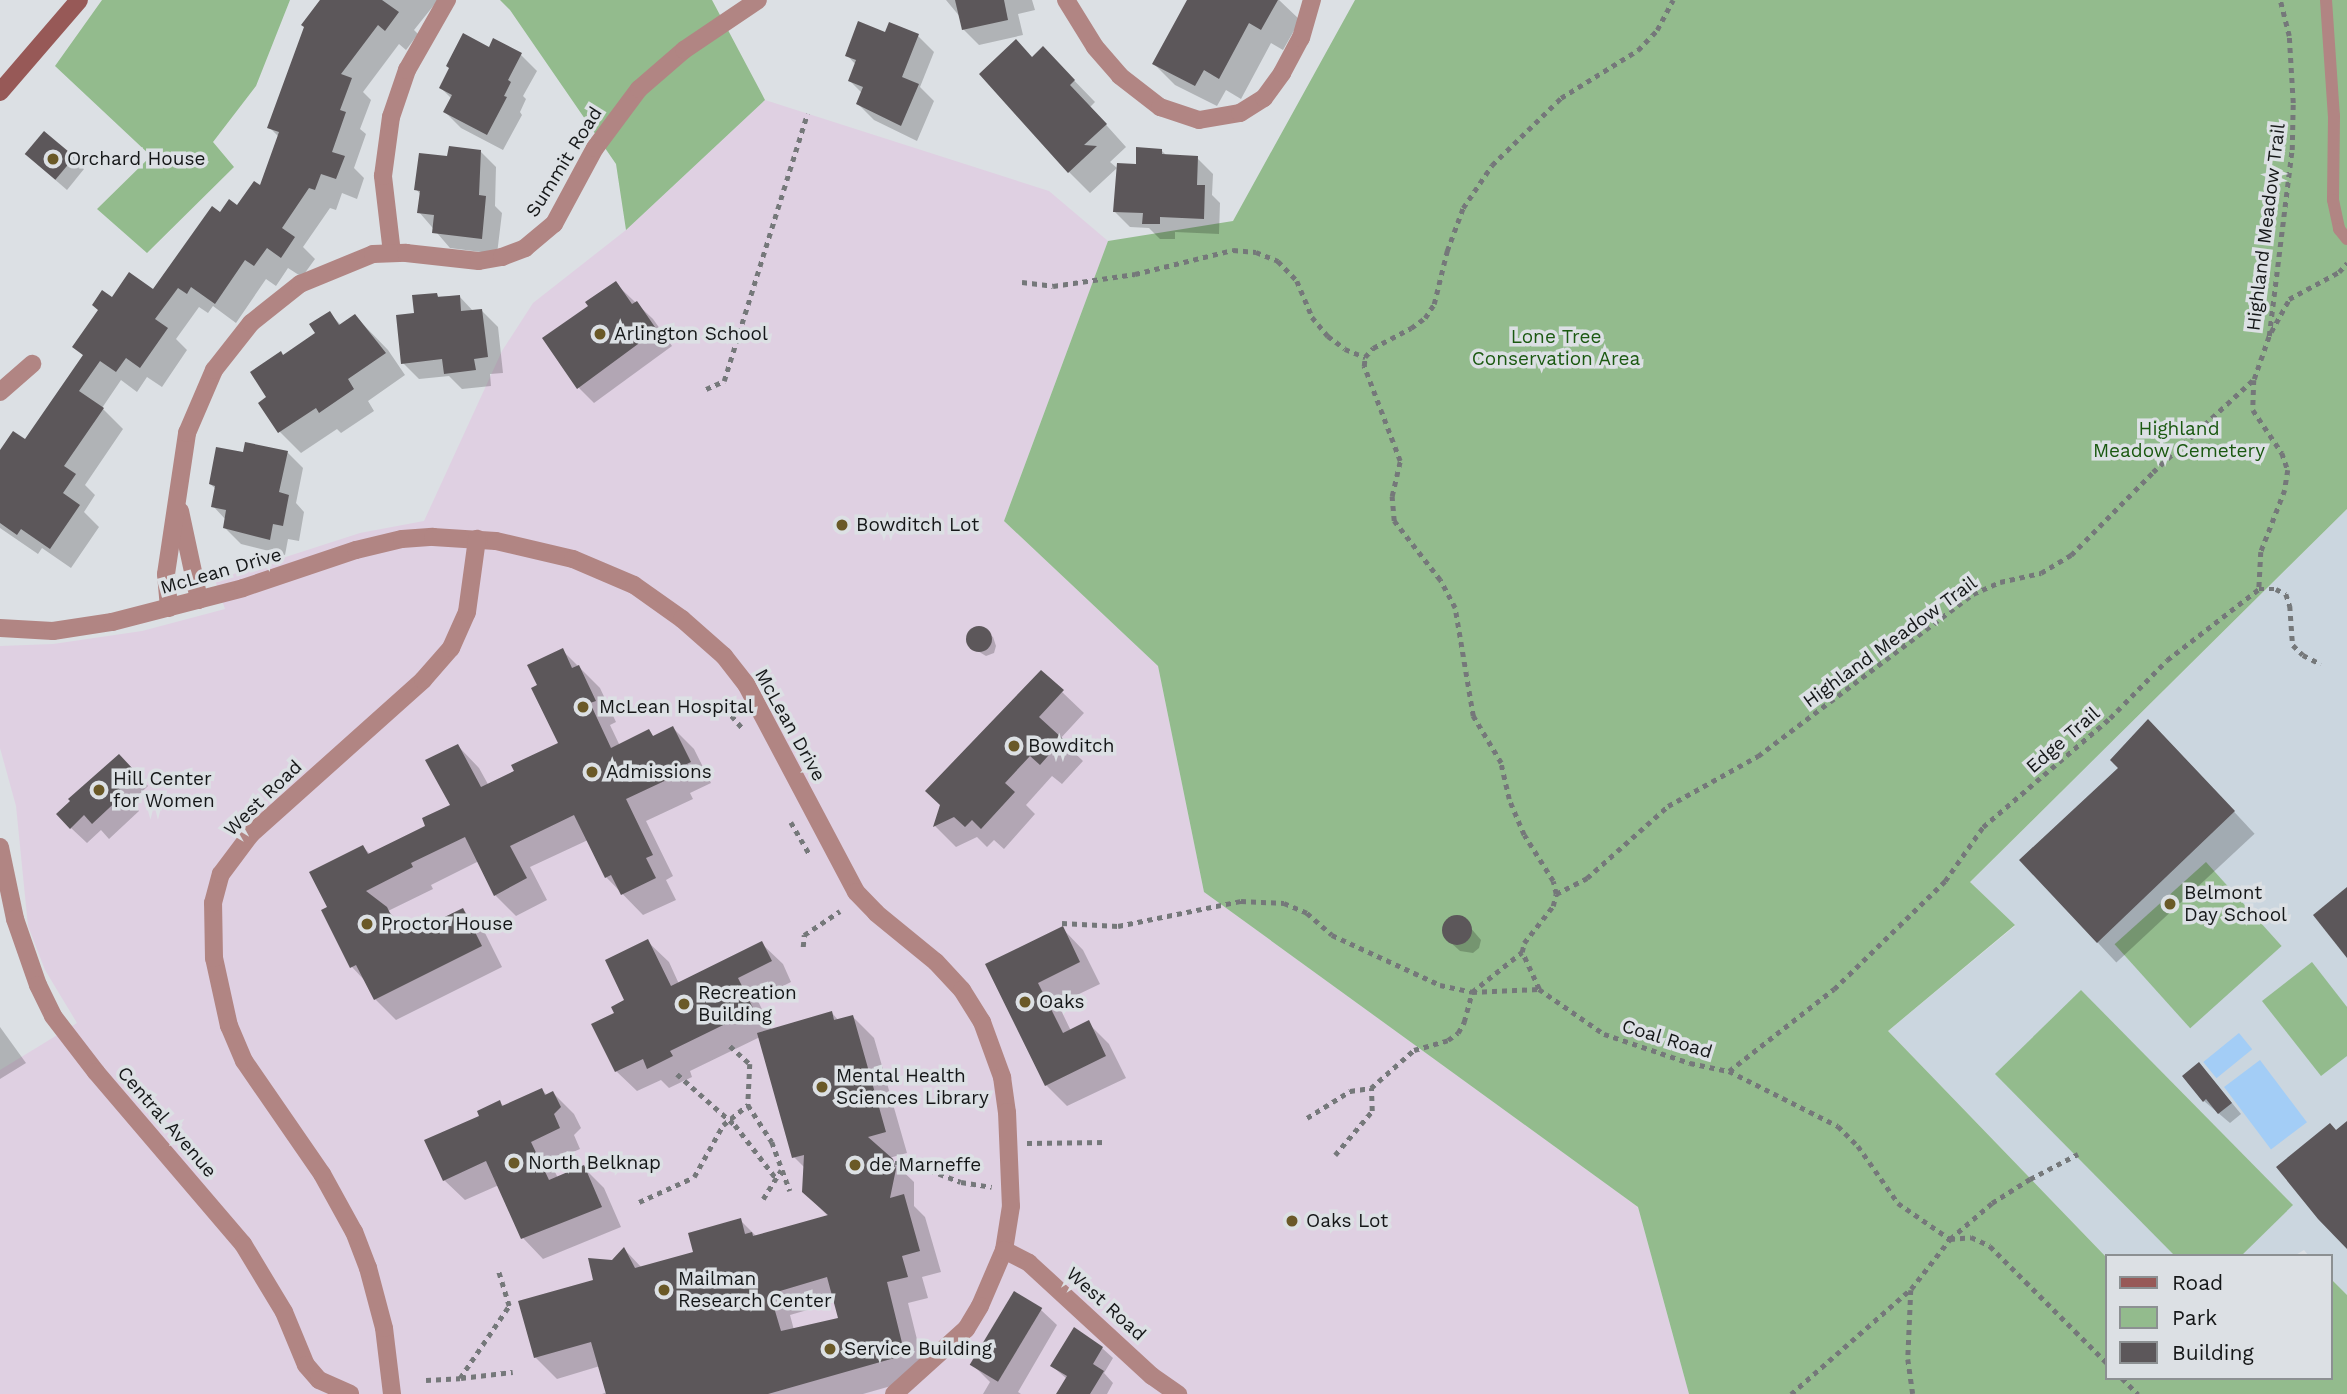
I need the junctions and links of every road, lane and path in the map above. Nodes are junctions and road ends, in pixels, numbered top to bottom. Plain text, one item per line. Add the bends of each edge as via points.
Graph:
1 (79, 0) edge
2 (447, 0) edge
3 (1066, 0) edge
4 (1312, 0) edge
5 (1673, 0) edge
6 (2280, 0) edge
7 (2326, 0) edge
8 (752, 4) edge
9 (0, 92) edge
10 (807, 114) dead end
11 (2347, 239) edge
12 (392, 253) junction
13 (2347, 264) edge
14 (1022, 282) dead end
15 (2269, 336) junction
16 (1365, 357) junction
17 (32, 364) dead end
18 (2254, 379) junction
19 (705, 389) dead end
20 (0, 392) edge
21 (178, 498) junction
22 (477, 539) junction
23 (2259, 589) junction
24 (199, 600) junction
25 (169, 608) junction
26 (0, 628) edge
27 (2321, 664) dead end
28 (725, 708) dead end
29 (744, 730) dead end
30 (792, 822) dead end
31 (811, 856) dead end
32 (1, 859) edge
33 (1556, 894) junction
34 (5, 906) edge
35 (840, 911) dead end
36 (1062, 923) dead end
37 (803, 947) dead end
38 (1522, 952) junction
39 (1539, 989) junction
40 (1472, 992) junction
41 (730, 1046) dead end
42 (1729, 1071) junction
43 (677, 1074) dead end
44 (1371, 1088) junction
45 (748, 1105) junction
46 (729, 1118) junction
47 (1307, 1118) dead end
48 (1107, 1142) dead end
49 (1027, 1143) dead end
50 (2078, 1154) dead end
51 (1335, 1155) dead end
52 (895, 1163) dead end
53 (781, 1169) junction
54 (775, 1178) junction
55 (993, 1187) dead end
56 (790, 1191) dead end
57 (763, 1199) dead end
58 (639, 1202) dead end
59 (1950, 1239) junction
60 (1004, 1250) junction
61 (498, 1270) dead end
62 (1911, 1289) junction
63 (2106, 1362) edge
64 (513, 1372) dead end
65 (460, 1378) junction
66 (426, 1380) dead end
67 (2124, 1380) edge
68 (315, 1387) edge
69 (350, 1394) edge
70 (392, 1394) edge
71 (894, 1394) edge
72 (1178, 1394) edge
73 (1791, 1394) edge
74 (1913, 1394) edge
75 (2138, 1394) edge

1 - 9 main road
2 - 12 street via 407,70 391,117 383,176
3 - 4 street via 1095,47 1120,76 1160,107 1199,120 1240,113 1264,98 1301,38
5 - 16 path via 1657,30 1638,50 1561,98 1492,165 1463,208 1434,304 1425,318
6 - 15 path, Highland Meadow Trail via 2289,36 2292,150
7 - 11 lane via 2334,116 2333,200 2339,229
8 - 12 street, Summit Road via 670,61 639,89 587,160 561,213 546,233 525,248 479,261
10 - 19 path via 724,381
12 - 21 street, Summit Road via 352,261 300,284 274,301 241,333 214,370 196,407 184,446
13 - 15 path via 2289,299
14 - 16 path via 1053,286 1135,274 1233,250 1256,252 1278,261 1297,281 1312,317 1328,336
15 - 18 path, Highland Meadow Trail
16 - 33 path via 1367,380 1400,461 1390,508 1394,520 1440,580 1455,608 1473,716 1495,751 1524,835 1553,881
17 - 20 street
18 - 23 path via 2253,410 2288,470 2261,552
18 - 33 path, Highland Meadow Trail via 2071,555 2041,572 1973,594 1758,756 1668,806 1587,878
21 - 24 street, Summit Road
21 - 25 street, Summit Road via 166,574
22 - 24 street, McLean Drive via 388,542
22 - 60 street, McLean Drive via 533,547 634,585 682,619 735,670 856,892 936,962 962,990 982,1022 1002,1077 1007,1112 1011,1206
22 - 70 street, West Road via 467,612 451,648 423,680 239,847 220,874 213,903 214,958 229,1026 244,1061 327,1181 354,1232 382,1318
23 - 27 path via 2286,594 2293,645
23 - 42 path, Edge Trail via 2167,660 2110,718 1983,827 1945,881 1834,989
24 - 25 street, McLean Drive
25 - 26 street, McLean Drive via 71,630
28 - 29 path
30 - 31 path
32 - 34 street, Central Avenue
33 - 38 path
34 - 68 street, Central Avenue via 53,1016 243,1244 284,1311
35 - 37 path via 804,934
36 - 40 path via 1118,926 1241,901 1284,903 1307,913 1332,935 1389,964 1440,985
38 - 39 path
38 - 40 path
39 - 40 path
39 - 42 path, Coal Road via 1604,1034
40 - 44 path via 1458,1033 1414,1050
41 - 45 path via 750,1064
42 - 59 path, Coal Road via 1838,1126 1898,1203
43 - 46 path
44 - 47 path via 1350,1091
44 - 51 path via 1372,1111
45 - 46 path
45 - 53 path via 772,1142
46 - 54 path
46 - 58 path via 713,1138 694,1177
48 - 49 path
50 - 59 path via 1992,1203
52 - 55 path via 911,1163 961,1182
53 - 54 path
53 - 56 path
54 - 57 path
59 - 62 path
59 - 63 path, Coal Road via 1971,1237 1990,1245
60 - 71 street, McLean Drive via 966,1329
60 - 72 street, West Road via 1029,1263 1152,1376
61 - 65 path via 509,1306
62 - 73 path
62 - 74 path via 1908,1347
64 - 65 path
65 - 66 path
67 - 75 path
68 - 69 street, Central Avenue

